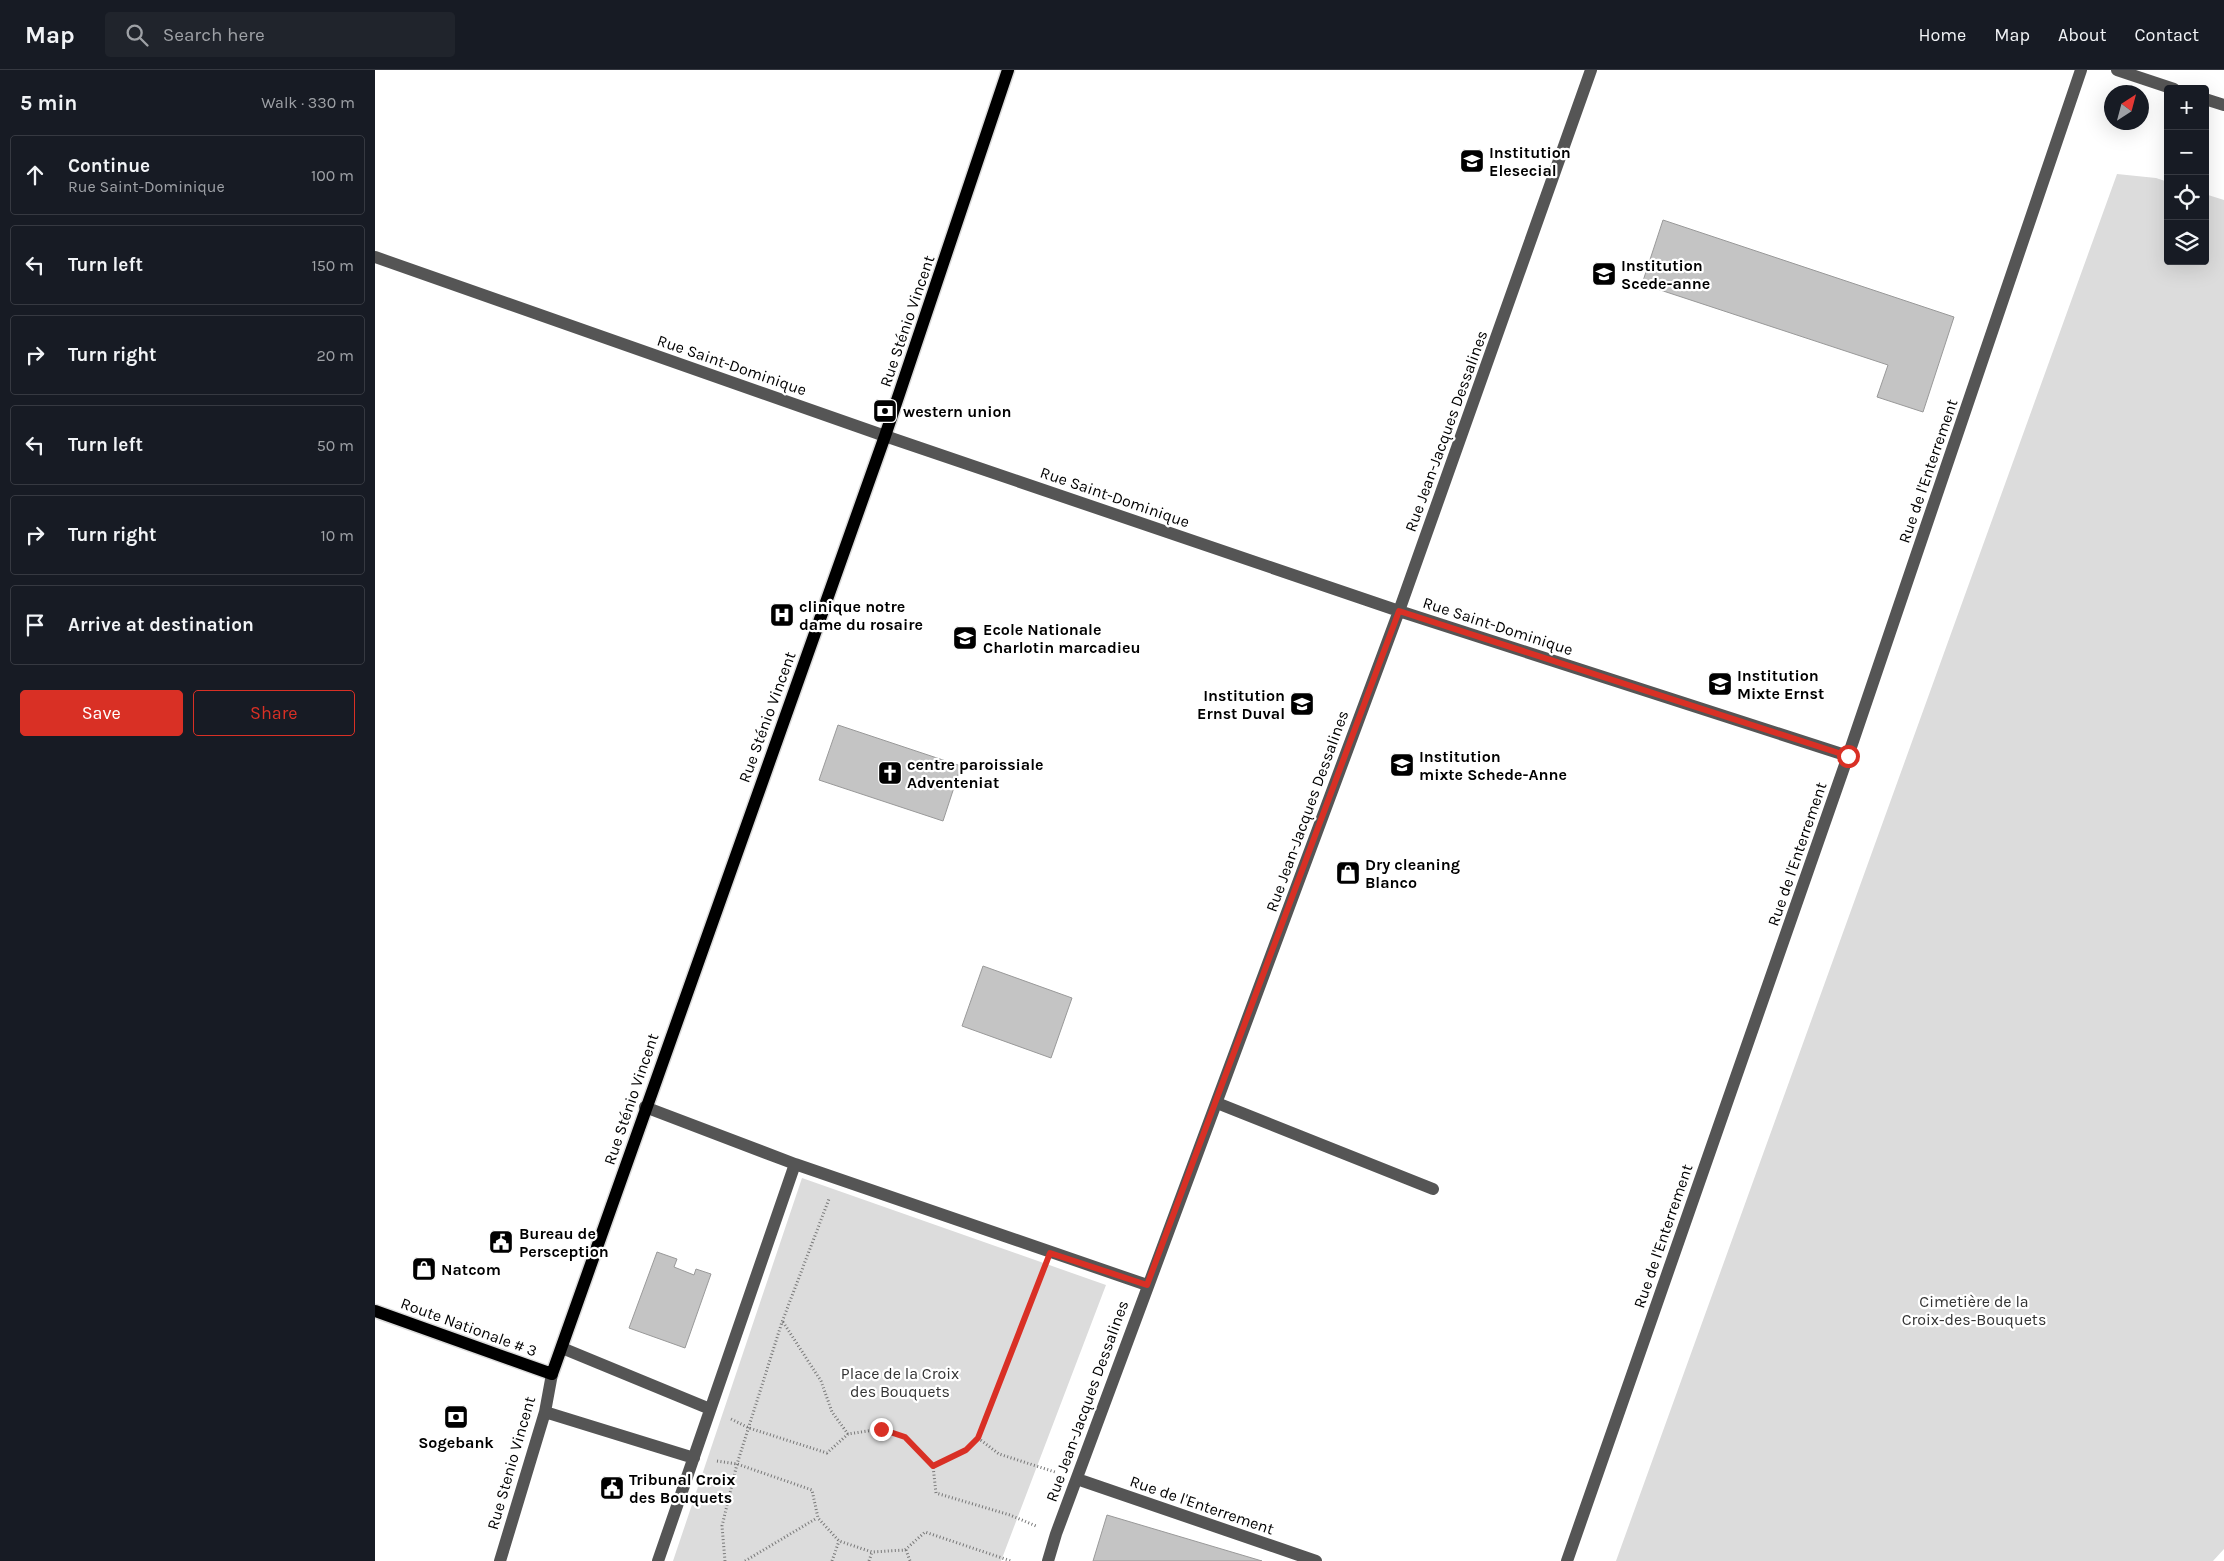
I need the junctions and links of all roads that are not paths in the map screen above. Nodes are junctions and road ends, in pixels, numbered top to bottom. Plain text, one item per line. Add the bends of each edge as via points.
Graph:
1 (1008, 70) edge
2 (1591, 70) edge
3 (2081, 70) edge
4 (2117, 70) edge
5 (2164, 86) edge
6 (2209, 100) edge
7 (2224, 106) edge
8 (375, 257) edge
9 (885, 436) junction
10 (1399, 611) junction
11 (1848, 756) junction
12 (1217, 1103) junction
13 (645, 1107) junction
14 (795, 1164) junction
15 (1433, 1189) dead end
16 (1147, 1285) junction
17 (375, 1311) edge
18 (562, 1348) junction
19 (552, 1374) junction
20 (710, 1409) junction
21 (545, 1412) junction
22 (694, 1458) junction
23 (1077, 1479) junction
24 (500, 1561) edge
25 (658, 1561) edge
26 (1048, 1561) edge
27 (1316, 1561) edge
28 (1567, 1561) edge

1 - 9 main road, Rue Sténio Vincent
2 - 10 street, Rue Jean-Jacques Dessalines
3 - 11 street, Rue de l'Enterrement
4 - 5 street
6 - 7 street
8 - 9 street, Rue Saint-Dominique
9 - 10 street, Rue Saint-Dominique
9 - 13 main road, Rue Sténio Vincent
10 - 11 street, Rue Saint-Dominique
10 - 12 street, Rue Jean-Jacques Dessalines
11 - 28 street, Rue de l'Enterrement
12 - 15 street
12 - 16 street, Rue Jean-Jacques Dessalines
13 - 14 street
13 - 18 main road, Rue Sténio Vincent
14 - 16 street
14 - 20 street
16 - 23 street, Rue Jean-Jacques Dessalines
17 - 19 main road, Route Nationale # 3
18 - 19 main road, Rue Sténio Vincent
18 - 20 street
19 - 21 street, Rue Stenio Vincent
20 - 22 street
21 - 22 street
21 - 24 street, Rue Stenio Vincent
22 - 25 street
23 - 26 street, Rue Jean-Jacques Dessalines
23 - 27 street, Rue de l'Enterrement

